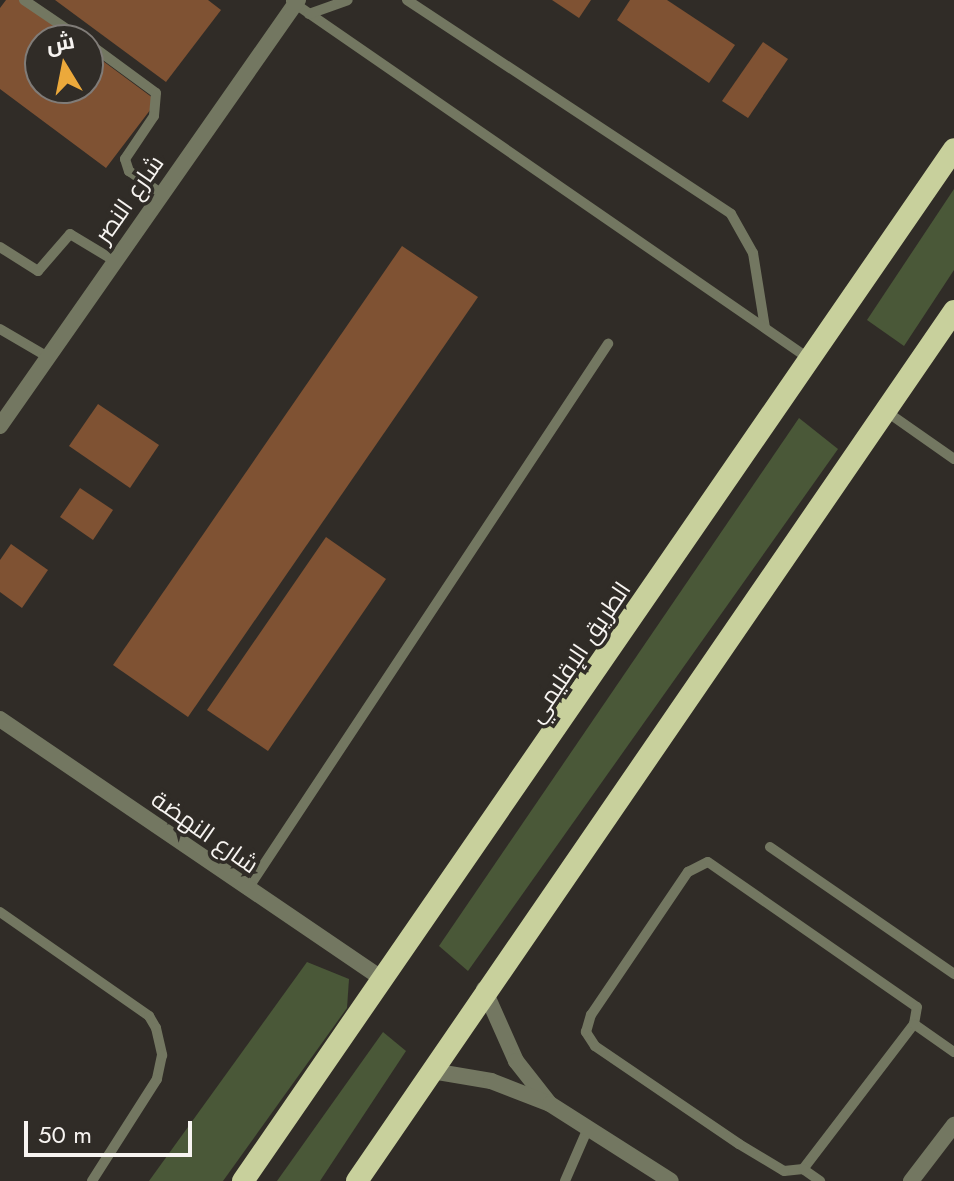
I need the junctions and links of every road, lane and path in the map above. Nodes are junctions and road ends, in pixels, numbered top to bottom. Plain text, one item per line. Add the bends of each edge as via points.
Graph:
1 (24, 0) edge
2 (348, 0) edge
3 (407, 0) edge
4 (298, 4) edge
5 (59, 24) edge
6 (104, 55) edge
7 (954, 149) edge
8 (162, 194) junction
9 (0, 247) edge
10 (115, 261) junction
11 (954, 311) edge
12 (765, 328) junction
13 (0, 329) edge
14 (608, 344) dead end
15 (48, 357) junction
16 (811, 360) junction
17 (887, 412) junction
18 (0, 426) edge
19 (954, 459) edge
20 (0, 719) edge
21 (770, 847) dead end
22 (247, 890) junction
23 (0, 912) edge
24 (954, 974) edge
25 (384, 980) junction
26 (484, 989) junction
27 (914, 1024) junction
28 (954, 1052) edge
29 (432, 1071) junction
30 (550, 1104) junction
31 (954, 1125) edge
32 (588, 1128) junction
33 (803, 1169) junction
34 (92, 1181) edge
35 (243, 1181) edge
36 (357, 1181) edge
37 (565, 1181) edge
38 (671, 1181) edge
39 (820, 1181) edge
40 (911, 1181) edge

1 - 5 lane
2 - 4 lane
3 - 12 lane via 731,214 753,253
4 - 8 street, شارع النصر
4 - 12 lane
6 - 8 lane via 156,93 154,116 125,159 129,171
7 - 16 highway, الطريق الإقليمي
8 - 10 street, شارع النصر
9 - 10 lane via 38,271 70,234
10 - 15 street, شارع النصر
11 - 17 highway
12 - 16 lane
13 - 15 lane
14 - 22 lane
15 - 18 street, شارع النصر
16 - 25 highway, الطريق الإقليمي
17 - 19 lane
17 - 26 highway
20 - 22 street, شارع النهضة
21 - 24 lane
22 - 25 street, شارع النهضة
23 - 34 lane via 149,1016 156,1028 162,1055 157,1079
25 - 35 highway, الطريق الإقليمي
26 - 29 highway
26 - 30 street via 511,1052
27 - 28 lane
27 - 33 lane
27 - 33 lane via 914,1002 716,862 701,863 688,872 591,1015 588,1037 739,1144 784,1171
29 - 30 street via 491,1081
29 - 36 highway
30 - 32 street
31 - 40 street
32 - 37 lane
32 - 38 street
33 - 39 lane

